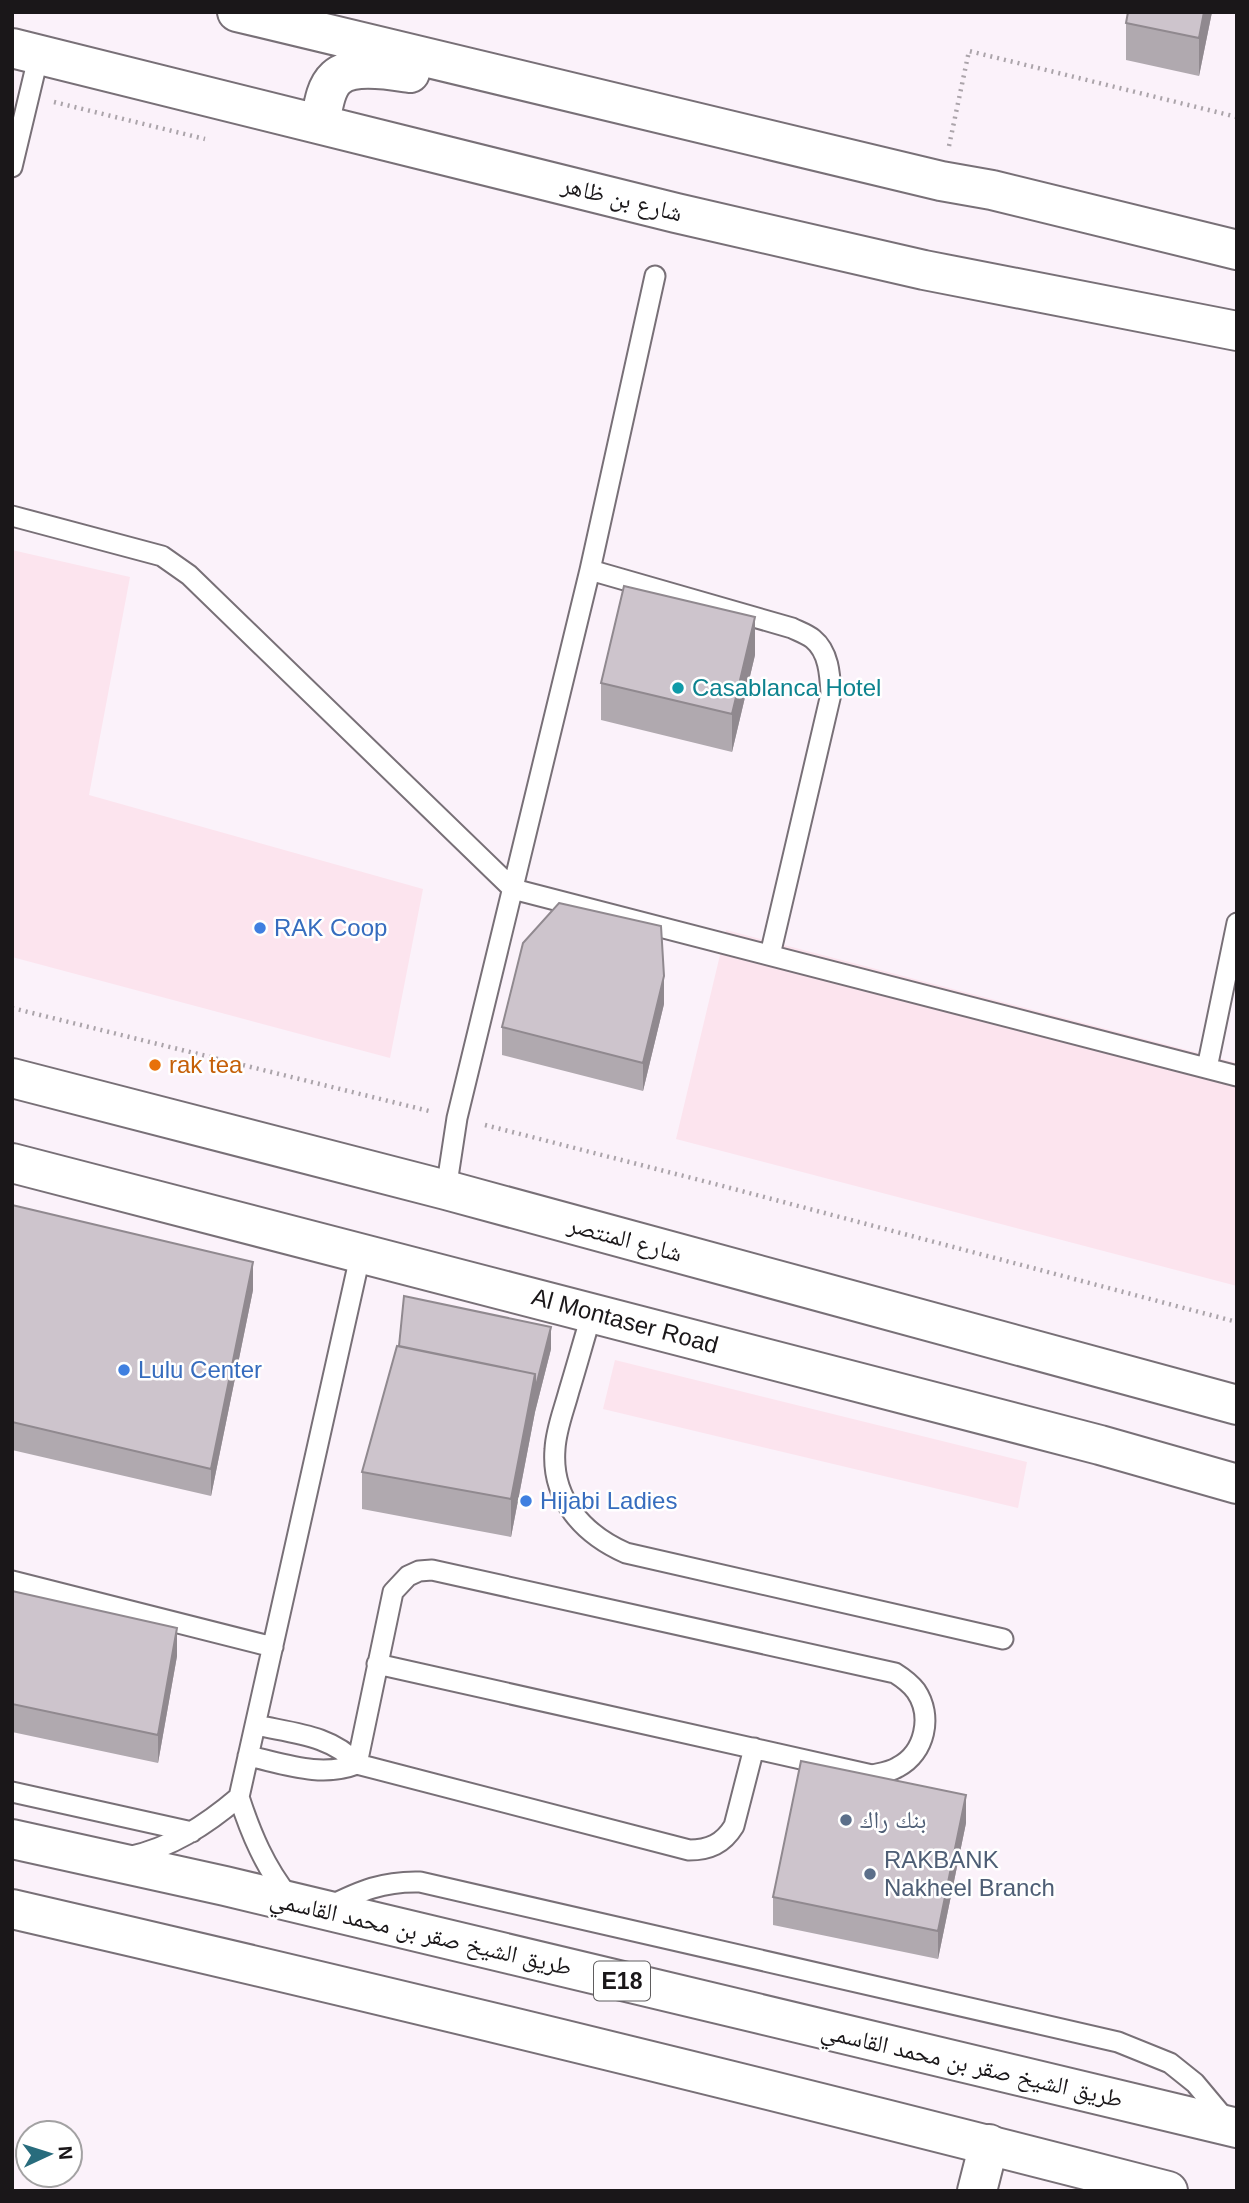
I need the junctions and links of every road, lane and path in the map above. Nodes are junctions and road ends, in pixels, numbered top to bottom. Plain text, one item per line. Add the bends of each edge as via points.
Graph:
1 (237, 12) edge
2 (25, 51) edge
3 (569, 92) junction
4 (320, 124) junction
5 (12, 167) edge
6 (1237, 250) edge
7 (655, 276) dead end
8 (1237, 331) edge
9 (12, 516) edge
10 (590, 570) junction
11 (513, 889) junction
12 (1237, 923) edge
13 (770, 955) junction
14 (12, 1008) edge
15 (1207, 1068) junction
16 (1237, 1076) edge
17 (12, 1077) edge
18 (457, 1118) junction
19 (12, 1163) edge
20 (446, 1190) junction
21 (361, 1252) junction
22 (592, 1312) junction
23 (1237, 1322) edge
24 (1237, 1405) edge
25 (1237, 1484) edge
26 (12, 1581) edge
27 (1003, 1639) dead end
28 (273, 1647) junction
29 (377, 1664) junction
30 (256, 1725) junction
31 (754, 1748) junction
32 (248, 1756) junction
33 (357, 1764) junction
34 (12, 1792) edge
35 (239, 1797) junction
36 (192, 1832) junction
37 (12, 1839) edge
38 (107, 1861) junction
39 (307, 1906) junction
40 (12, 1909) edge
41 (1234, 2127) edge
42 (989, 2144) junction
43 (978, 2191) edge
44 (1168, 2191) edge

1 - 3 main road
2 - 4 main road, شارع بن ظاهر
2 - 5 lane
3 - 4 main road via 376,69 351,70 335,78 324,99
3 - 6 main road
4 - 8 main road, شارع بن ظاهر via 924,270
7 - 10 lane
9 - 11 lane via 162,555 189,575
10 - 11 lane
10 - 13 lane via 792,628 813,639 824,653 831,694
11 - 13 lane
11 - 18 lane
12 - 15 lane
13 - 15 lane
14 - 18 path
15 - 16 lane
17 - 20 main road, شارع المنتصر
18 - 20 lane
18 - 23 path
19 - 21 main road, Al Montaser Road
20 - 24 main road, شارع المنتصر
21 - 22 main road, Al Montaser Road
21 - 28 lane
22 - 25 main road, Al Montaser Road
22 - 27 lane via 555,1450 562,1494 588,1531 626,1553
26 - 28 lane
28 - 30 lane
29 - 31 lane
29 - 31 lane via 393,1592 408,1576 432,1570 882,1669 907,1681 923,1704 924,1732 919,1746 899,1767 886,1772 872,1775
29 - 33 lane
30 - 32 lane
30 - 33 lane via 331,1743
31 - 33 lane via 734,1826 720,1843 700,1850
32 - 33 lane via 313,1770
32 - 35 lane
34 - 36 lane
35 - 36 lane
35 - 39 lane via 260,1854 275,1879
36 - 38 lane via 146,1852
37 - 38 main road, طريق الشيخ صقر بن محمد القاسمي / E18
38 - 39 main road, طريق الشيخ صقر بن محمد القاسمي / E18
39 - 41 main road, طريق الشيخ صقر بن محمد القاسمي / E18
39 - 41 lane via 374,1886 420,1882 1118,2042 1170,2063 1195,2083
40 - 42 main road
42 - 43 main road
42 - 44 main road

